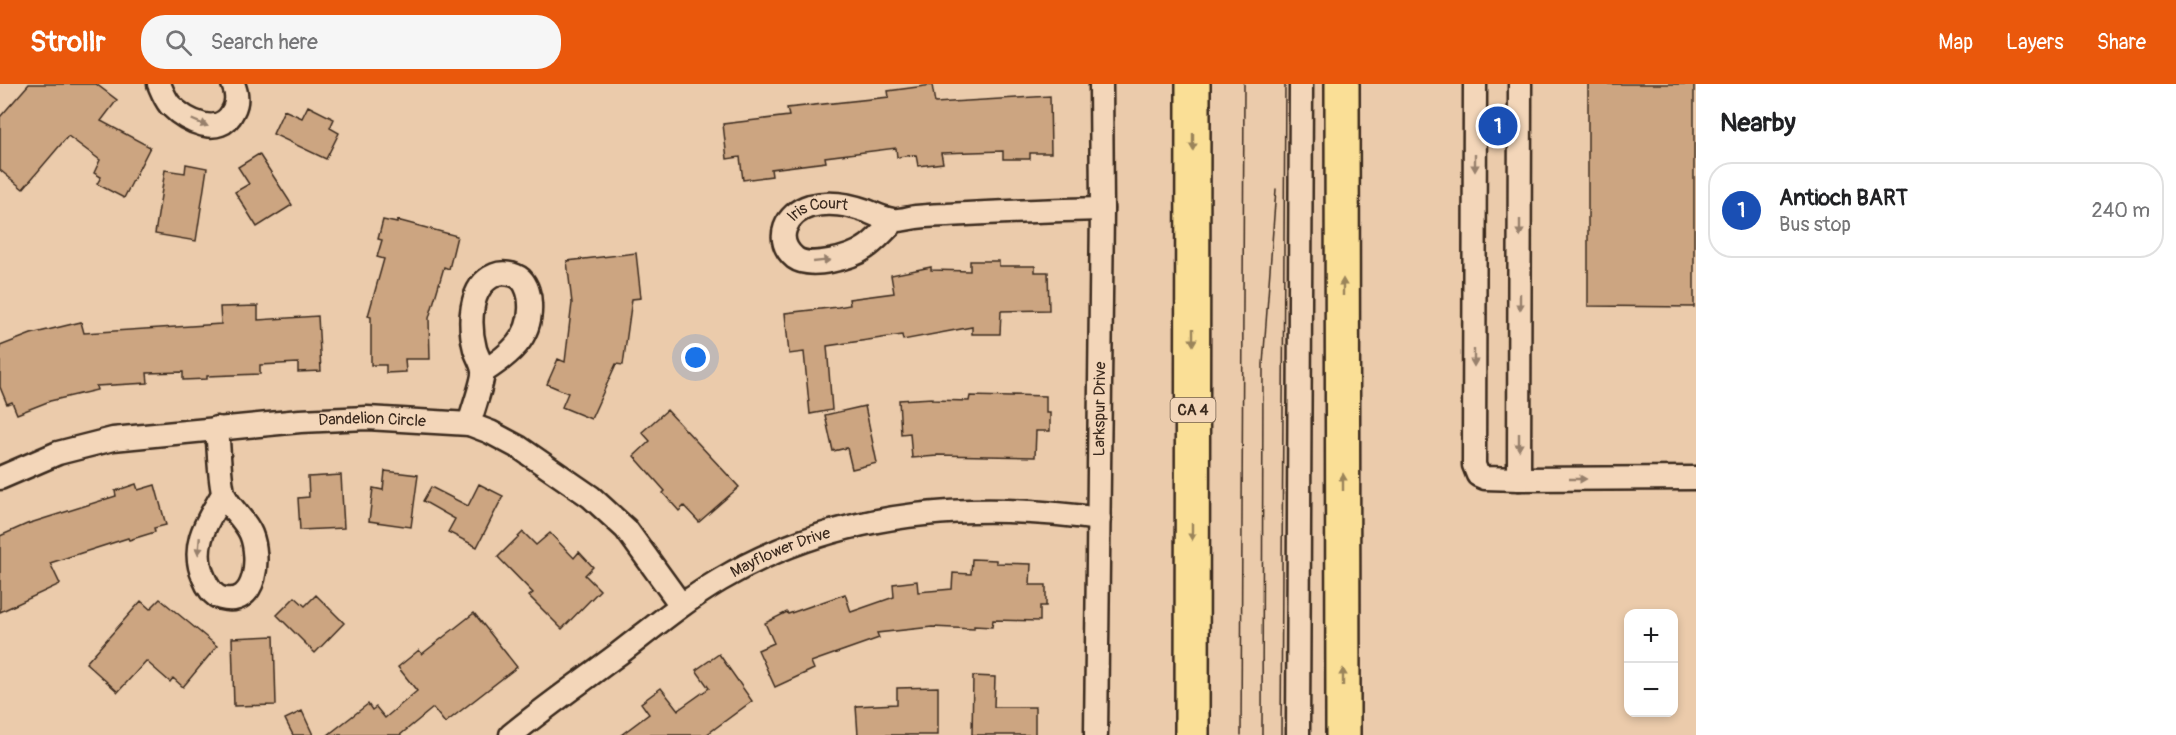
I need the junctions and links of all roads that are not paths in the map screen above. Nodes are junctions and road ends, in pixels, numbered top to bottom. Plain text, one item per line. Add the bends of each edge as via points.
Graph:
1 (159, 84) edge
2 (233, 84) edge
3 (1101, 84) edge
4 (1193, 84) edge
5 (1301, 84) edge
6 (1342, 84) edge
7 (1475, 84) edge
8 (1520, 84) edge
9 (1102, 209) junction
10 (895, 220) dead end
11 (483, 372) dead end
12 (469, 424) junction
13 (217, 428) junction
14 (0, 478) edge
15 (1696, 478) edge
16 (1519, 479) junction
17 (224, 494) dead end
18 (1099, 519) junction
19 (681, 604) junction
20 (511, 735) edge
21 (1096, 735) edge
22 (1192, 735) edge
23 (1298, 735) edge
24 (1343, 735) edge

1 -> 2 street via 170,105 209,127 221,125 234,110 237,95
3 - 9 street, Larkspur Drive
4 -> 22 highway, CA 4
5 - 23 street
24 -> 6 highway
7 -> 16 street via 1474,465 1478,475 1485,478
8 -> 16 street
9 - 10 street via 1024,210
9 - 18 street, Larkspur Drive
11 - 12 street
12 - 13 street, Dandelion Circle via 367,418
12 - 19 street, Dandelion Circle via 520,448 591,496 626,529
13 - 14 street, Dandelion Circle via 95,443 58,453
13 - 17 street
16 -> 15 street
18 - 19 street, Mayflower Drive via 986,509 914,514 872,522 824,534 763,557
18 - 21 street, Larkspur Drive
19 - 20 street, Mayflower Drive

